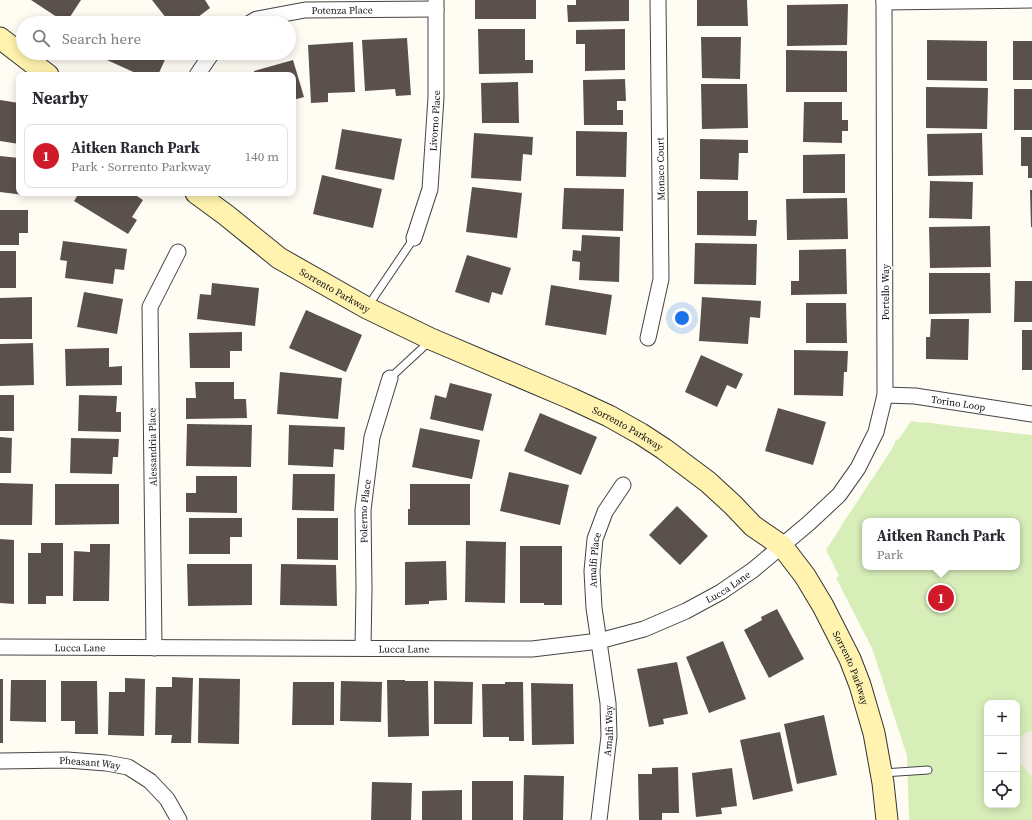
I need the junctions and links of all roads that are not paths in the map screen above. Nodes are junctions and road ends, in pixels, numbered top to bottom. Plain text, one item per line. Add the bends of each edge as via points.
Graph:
1 (658, 0) edge
2 (1032, 0) edge
3 (884, 1) edge
4 (436, 4) edge
5 (273, 16) edge
6 (0, 38) edge
7 (16, 50) edge
8 (29, 60) edge
9 (207, 60) edge
10 (44, 72) edge
11 (199, 72) edge
12 (200, 196) edge
13 (414, 238) joint
14 (178, 252) dead end
15 (367, 308) junction
16 (648, 338) dead end
17 (431, 340) junction
18 (390, 378) joint
19 (885, 395) junction
20 (1032, 414) edge
21 (623, 485) dead end
22 (782, 546) junction
23 (599, 642) junction
24 (0, 647) edge
25 (154, 648) junction
26 (363, 648) junction
27 (0, 761) edge
28 (928, 770) dead end
29 (881, 773) junction
30 (179, 820) edge
31 (599, 820) edge
32 (887, 820) edge

1 - 16 street, Monaco Court via 661,279
2 - 3 street
3 - 19 street, Portello Way
4 - 5 street, Potenza Place via 305,10
4 - 13 street, Livorno Place via 436,97 430,189
6 - 7 street
8 - 10 street
9 - 11 street
12 - 15 street, Sorrento Parkway via 279,258
13 - 15 lane
14 - 25 street, Alessandria Place via 150,308
15 - 17 street, Sorrento Parkway
17 - 18 lane
17 - 22 street, Sorrento Parkway via 570,398 641,434 708,482 753,526
18 - 26 street, Polermo Place via 372,437 363,510
19 - 20 street, Torino Loop via 915,396
19 - 22 street, Portello Way via 876,432 858,468 839,495
21 - 23 street, Amalfi Place via 605,512 595,539 592,571
22 - 23 street, Lucca Lane via 721,592 686,611 644,630
22 - 29 street, Sorrento Parkway via 816,594 850,659 871,720
23 - 26 street, Lucca Lane via 532,649
23 - 31 street, Amalfi Way via 605,670 609,736
24 - 25 street, Lucca Lane
25 - 26 street, Lucca Lane
27 - 30 street, Pheasant Way via 67,760 128,767 150,781 167,799
28 - 29 lane
29 - 32 street, Sorrento Parkway

